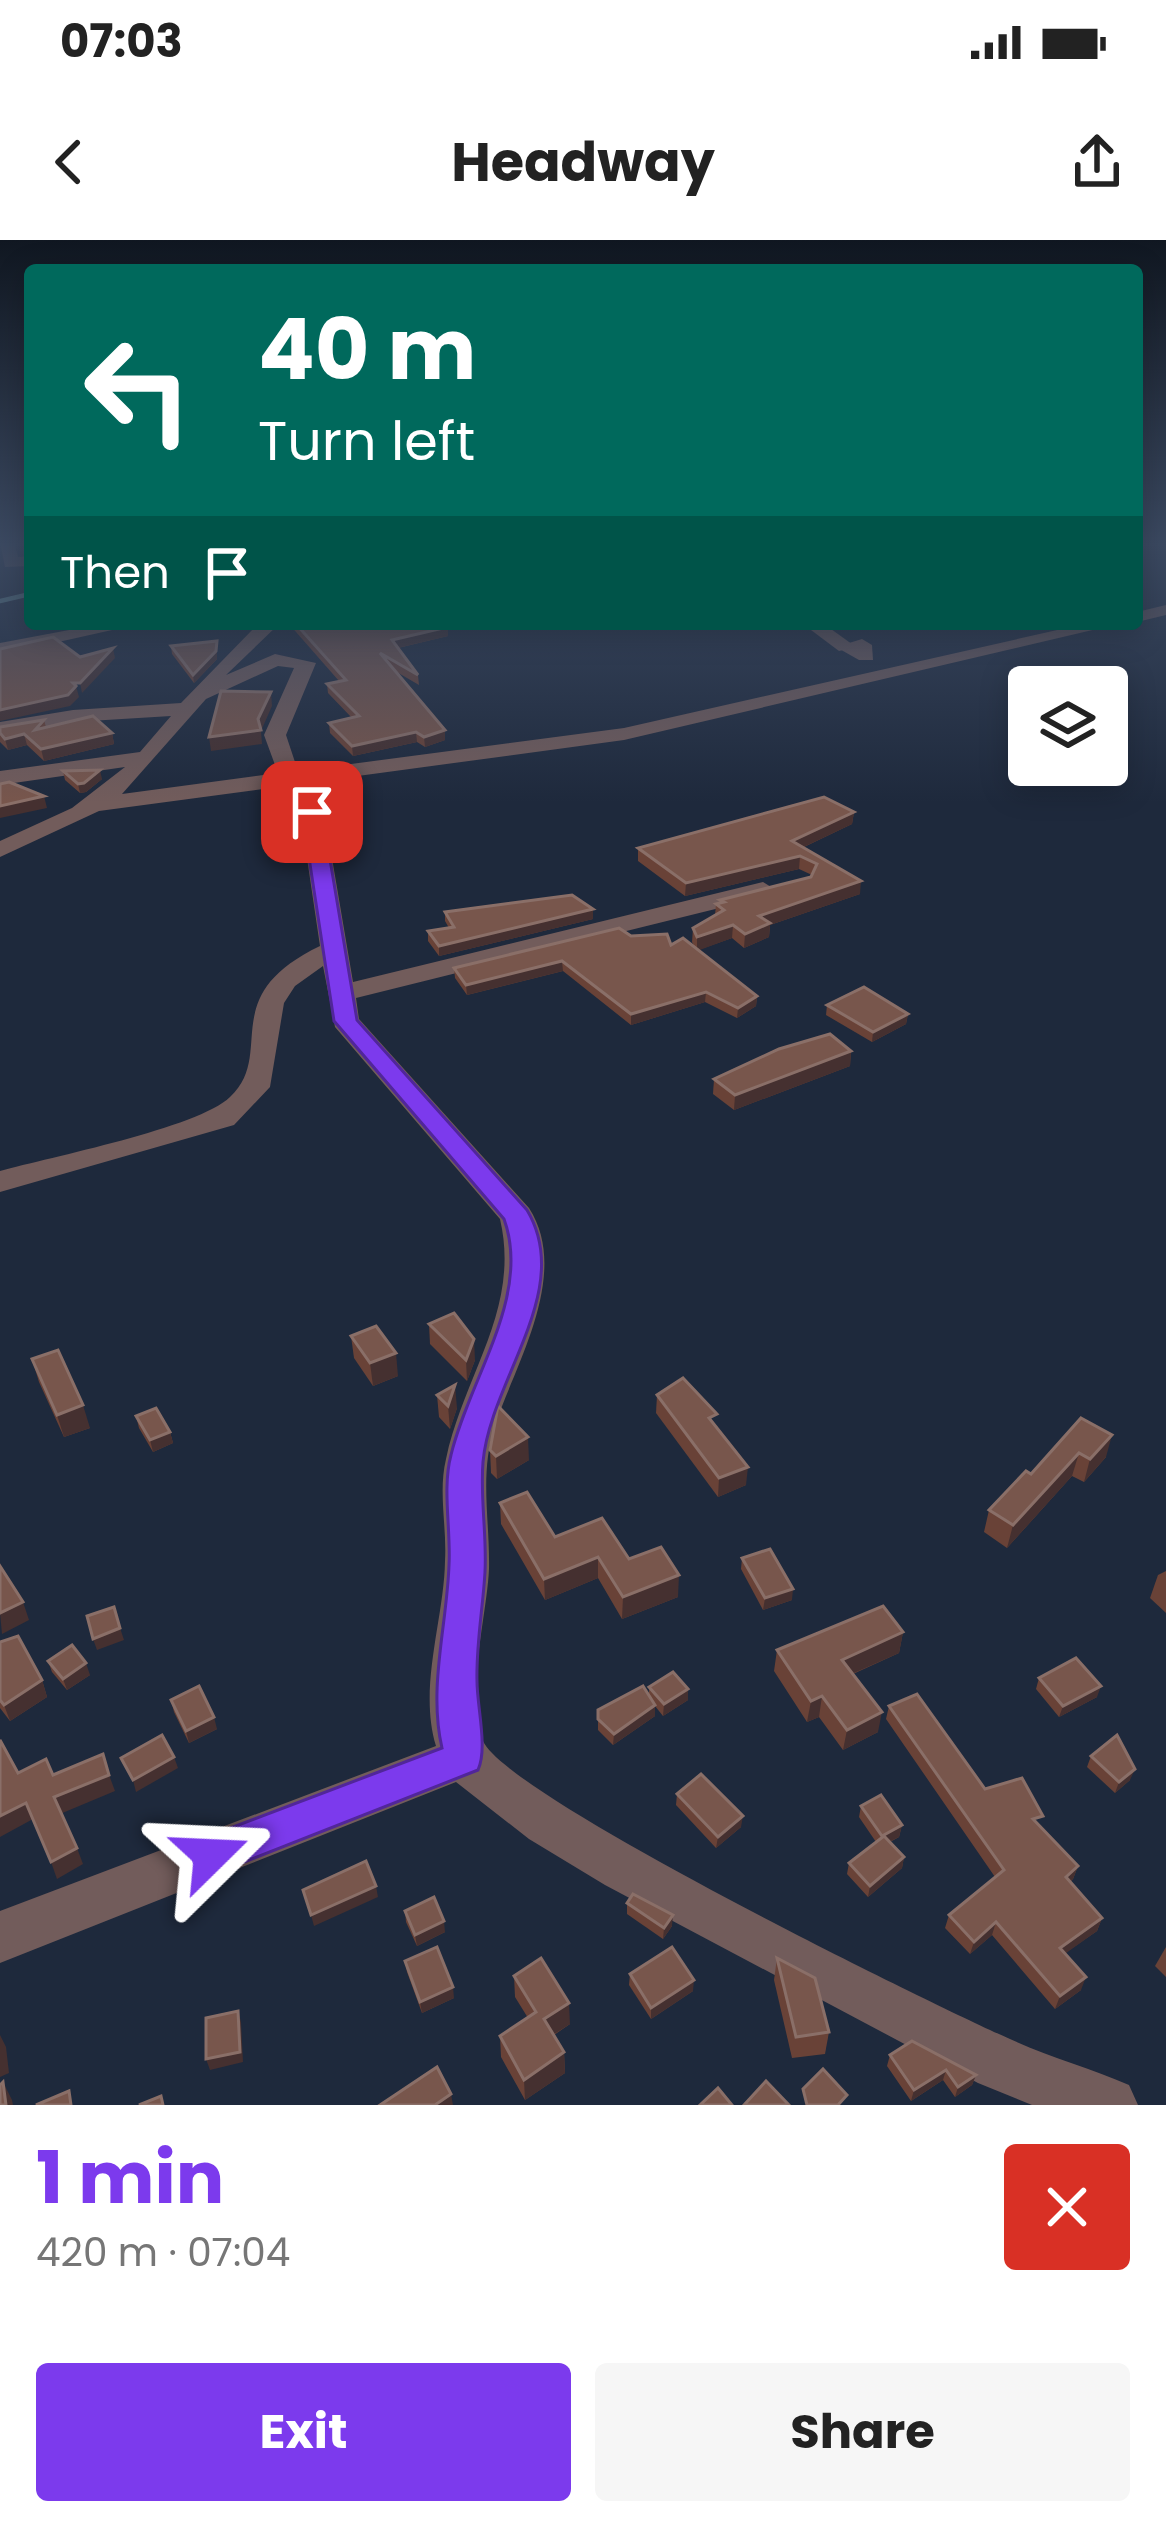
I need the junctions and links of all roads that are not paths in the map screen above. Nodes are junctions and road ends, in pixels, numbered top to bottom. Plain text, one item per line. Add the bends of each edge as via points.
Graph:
1 (99, 630) edge
2 (261, 630) edge
3 (823, 630) edge
4 (838, 630) edge
5 (1084, 630) edge
6 (0, 649) edge
7 (858, 649) junction
8 (920, 670) junction
9 (190, 702) junction
10 (0, 728) edge
11 (143, 758) junction
12 (0, 778) edge
13 (293, 781) junction
14 (92, 806) junction
15 (0, 850) edge
16 (800, 881) edge
17 (334, 950) junction
18 (341, 993) junction
19 (0, 1182) edge
20 (464, 1757) junction
21 (0, 1937) edge
22 (1109, 2105) edge

1 - 6 street
2 - 9 street
3 - 7 street
4 - 7 street
5 - 8 street
7 - 8 street
8 - 13 street via 624,734
9 - 10 street
9 - 11 street
9 - 13 street via 274,660 306,663 275,735
11 - 12 street
11 - 14 street
13 - 14 street
13 - 17 street via 312,812
14 - 15 street
16 - 18 street
17 - 18 street
17 - 19 street via 281,985 270,1004 257,1088 239,1108
18 - 20 street via 346,1021 517,1216 529,1248 526,1283 466,1459 458,1666
20 - 21 street
20 - 22 street via 482,1781 580,1844 997,2062

